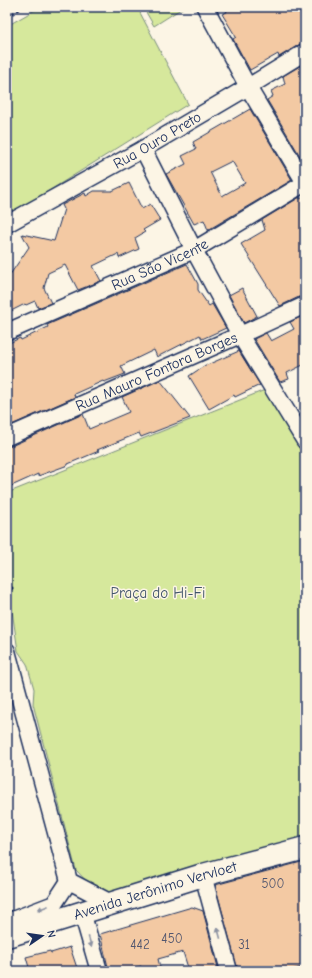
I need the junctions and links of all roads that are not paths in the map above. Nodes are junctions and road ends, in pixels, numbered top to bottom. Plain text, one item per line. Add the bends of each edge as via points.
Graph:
1 (205, 7) edge
2 (305, 52) edge
3 (248, 87) junction
4 (143, 149) junction
5 (305, 183) edge
6 (7, 224) edge
7 (194, 250) junction
8 (305, 305) edge
9 (7, 332) edge
10 (240, 335) junction
11 (7, 437) edge
12 (305, 440) edge
13 (7, 651) edge
14 (305, 848) edge
15 (203, 875) junction
16 (69, 881) junction
17 (111, 903) junction
18 (82, 912) junction
19 (7, 922) edge
20 (7, 936) edge
21 (99, 971) edge
22 (229, 971) edge

1 - 3 street
2 - 3 street, Rua Ouro Preto
3 - 4 street, Rua Ouro Preto
3 - 5 street
4 - 6 street, Rua Ouro Preto
4 - 7 street
5 - 7 street, Rua São Vicente
7 - 9 street, Rua São Vicente
7 - 10 street
8 - 10 street, Rua Mauro Fontora Borges
10 - 11 street, Rua Mauro Fontora Borges
10 - 12 street
13 - 16 street
14 - 15 street, Avenida Jerônimo Vervloet
15 - 17 street, Avenida Jerônimo Vervloet
22 -> 15 street
16 - 17 street
16 -> 19 street via 54,904
17 - 18 street, Avenida Jerônimo Vervloet
18 - 20 street, Avenida Jerônimo Vervloet
18 -> 21 street

